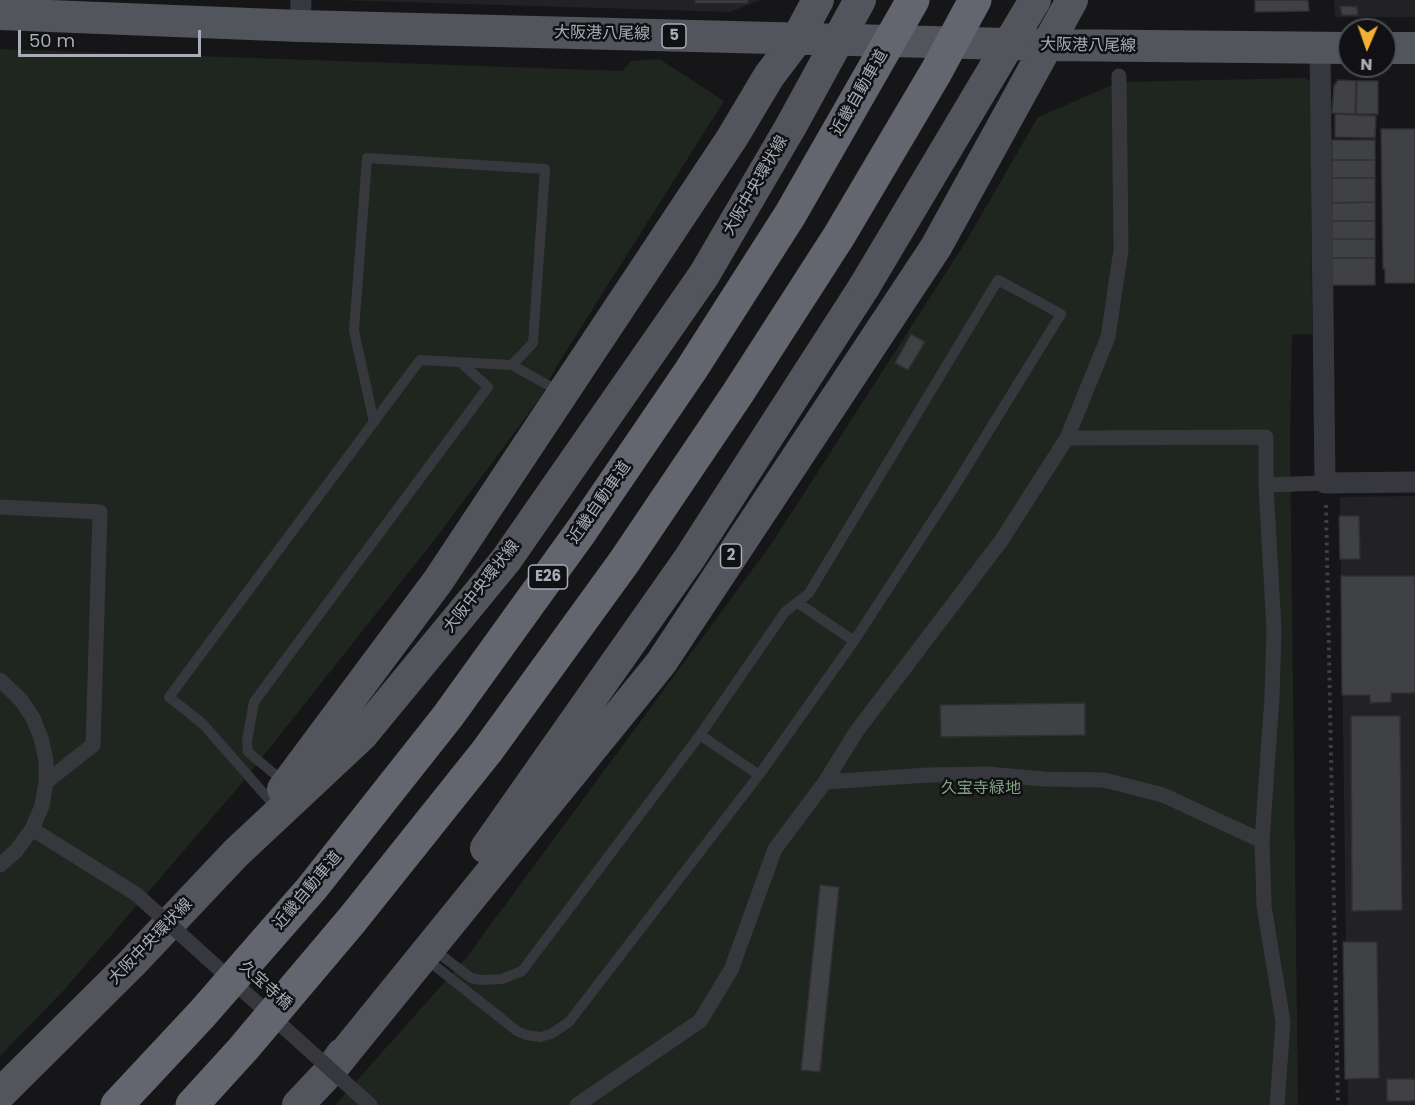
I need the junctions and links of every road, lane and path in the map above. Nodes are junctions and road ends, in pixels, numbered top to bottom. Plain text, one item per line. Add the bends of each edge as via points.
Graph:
1 (818, 0) edge
2 (860, 0) edge
3 (913, 0) edge
4 (975, 0) edge
5 (1035, 0) edge
6 (1072, 0) edge
7 (300, 13) edge
8 (0, 14) edge
9 (797, 39) junction
10 (1048, 45) junction
11 (1335, 48) edge
12 (1397, 48) edge
13 (1415, 48) edge
14 (1119, 76) dead end
15 (460, 362) junction
16 (512, 365) junction
17 (562, 393) junction
18 (374, 422) junction
19 (1067, 438) junction
20 (1415, 482) edge
21 (1325, 483) junction
22 (1266, 485) junction
23 (0, 507) edge
24 (798, 603) junction
25 (854, 641) junction
26 (0, 680) edge
27 (700, 735) junction
28 (759, 775) junction
29 (46, 782) junction
30 (825, 782) junction
31 (280, 794) junction
32 (32, 829) junction
33 (1262, 841) junction
34 (236, 853) junction
35 (0, 865) edge
36 (427, 952) junction
37 (330, 1071) junction
38 (0, 1094) edge
39 (117, 1105) edge
40 (192, 1105) edge
41 (298, 1105) edge
42 (370, 1105) edge
43 (577, 1105) edge
44 (1277, 1105) edge
45 (1338, 1105) edge

1 - 9 main road
2 - 34 main road, 大阪中央環状線, bridge via 704,275 506,560 362,735
3 - 39 highway, 近畿自動車道 / E26, bridge via 790,214 691,370 582,530 448,716 312,888
4 - 40 highway, bridge via 839,236 624,562 480,761 352,920
5 - 37 main road, 2, bridge via 864,287 689,559
6 - 10 main road, 2
7 - 8 main road, 大阪港八尾線 / 5
7 - 9 main road, 大阪港八尾線 / 5
9 - 10 main road, 大阪港八尾線 / 5
9 - 17 main road
10 - 11 main road, 大阪港八尾線 / 5
10 - 36 main road, 2 via 936,247 661,663
11 - 21 street
12 - 13 main road
14 - 19 street via 1121,250 1108,337
15 - 16 lane
15 - 18 lane via 420,360
15 - 31 lane via 488,387 254,702 248,752
16 - 17 lane
16 - 18 lane via 533,343 545,169 367,158 354,331
17 - 31 main road via 438,581
18 - 31 lane via 169,697
19 - 22 street via 1266,437
19 - 30 street via 1001,541 856,732
20 - 21 street
21 - 22 street
21 - 45 path
22 - 33 street via 1274,630
23 - 29 street via 100,512 93,745
24 - 25 lane
24 - 25 lane via 808,593 998,280 1061,314
24 - 27 lane via 785,612
25 - 28 lane
26 - 29 street via 33,718 46,760
27 - 28 lane
27 - 36 lane via 522,971 490,981 471,978
28 - 36 lane via 561,1029 540,1037 517,1031
29 - 32 street via 42,806
30 - 33 street via 978,774 1104,780 1163,795
30 - 43 street via 775,849 731,970 700,1021
31 - 34 main road
32 - 35 street
32 - 42 street, 久宝寺橋, bridge via 136,894
33 - 44 street via 1264,906 1283,1022
34 - 38 main road, 大阪中央環状線
36 - 37 main road, 2
37 - 41 main road, 2

